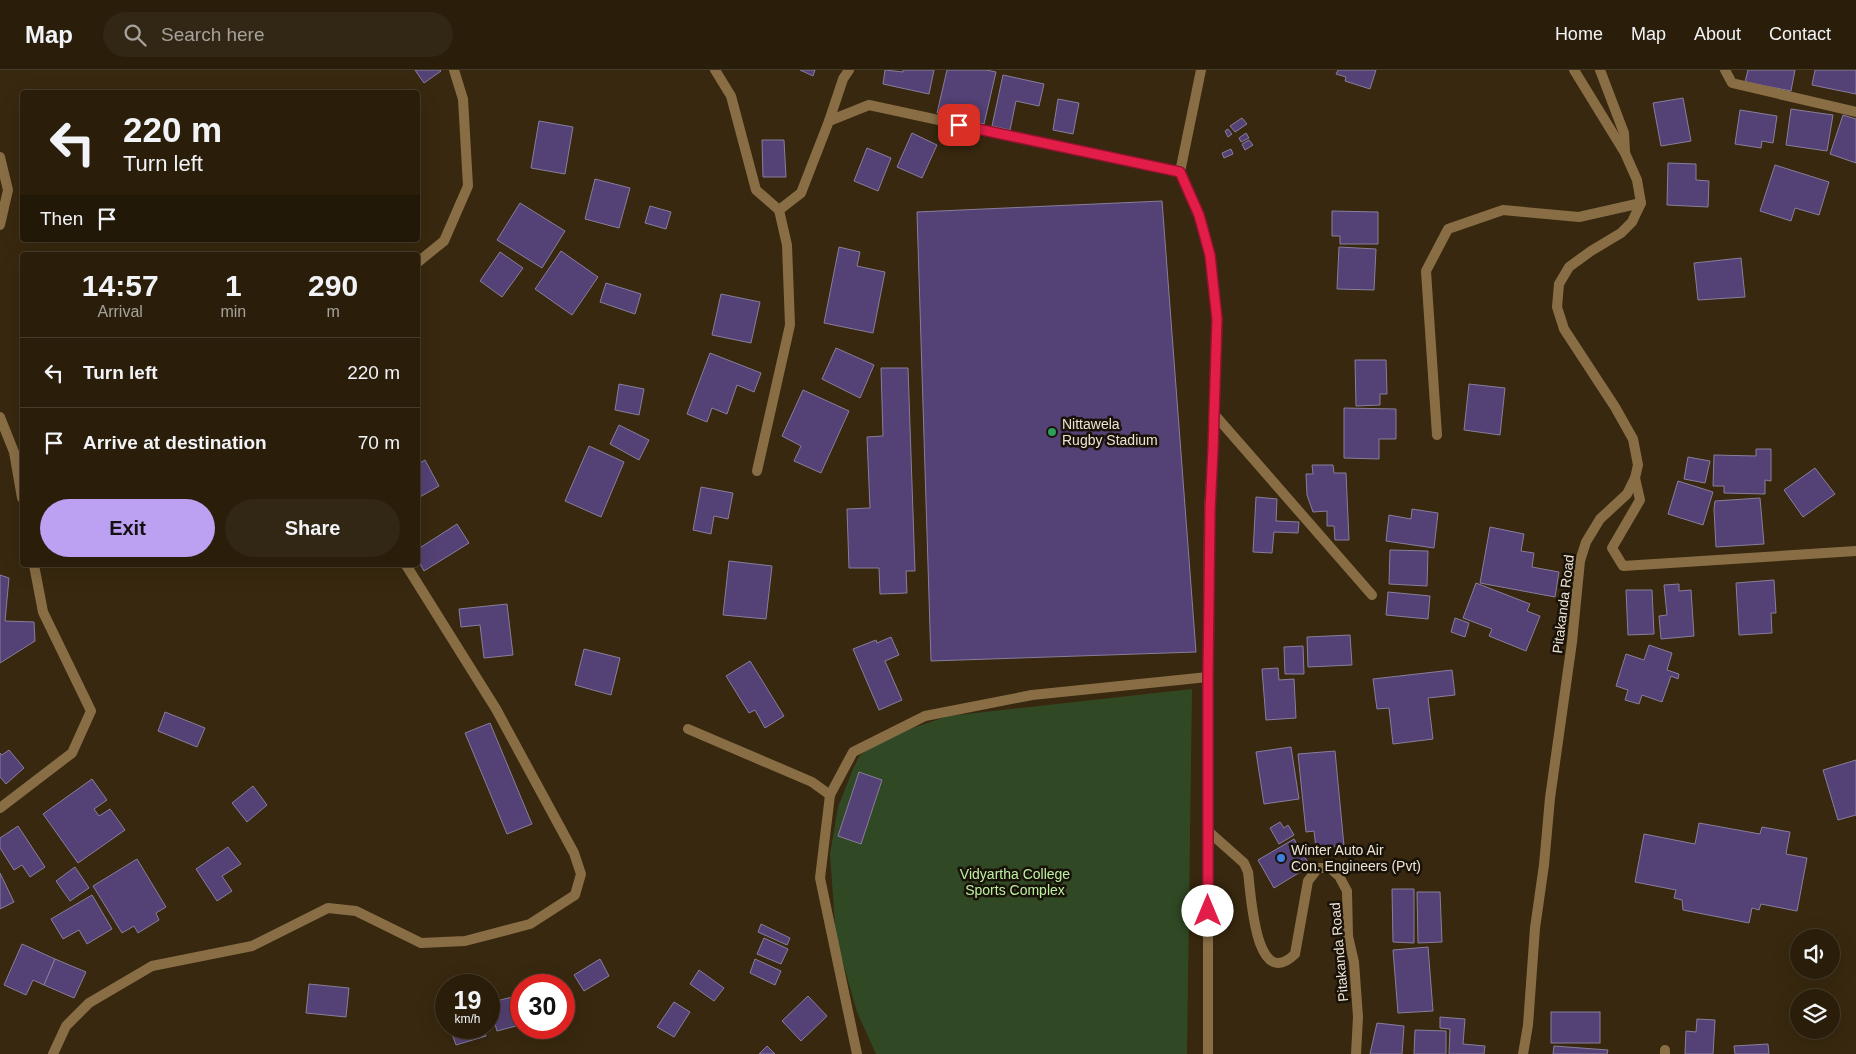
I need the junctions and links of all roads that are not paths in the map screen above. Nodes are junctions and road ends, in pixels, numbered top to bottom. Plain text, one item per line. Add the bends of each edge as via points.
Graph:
1 (454, 70) edge
2 (715, 70) edge
3 (849, 70) edge
4 (1201, 70) edge
5 (1574, 70) edge
6 (1600, 70) edge
7 (1725, 70) edge
8 (1856, 112) edge
9 (829, 121) junction
10 (1625, 153) junction
11 (0, 158) edge
12 (1180, 172) junction
13 (1640, 203) junction
14 (779, 210) junction
15 (0, 225) edge
16 (420, 260) edge
17 (1214, 414) junction
18 (0, 416) edge
19 (1437, 435) dead end
20 (757, 470) dead end
21 (1635, 478) junction
22 (20, 486) edge
23 (1856, 551) edge
24 (34, 567) edge
25 (407, 567) edge
26 (1372, 595) dead end
27 (1208, 677) junction
28 (688, 729) dead end
29 (830, 796) junction
30 (0, 808) edge
31 (1208, 831) junction
32 (1528, 1025) junction
33 (53, 1054) edge
34 (857, 1054) edge
35 (1208, 1054) edge
36 (1356, 1054) edge
37 (1523, 1054) edge
38 (1531, 1054) edge

1 - 16 street via 463,99 468,186 444,241
2 - 14 street via 731,96 756,190
3 - 9 street
4 - 12 street
5 - 10 street
6 - 10 street via 1624,133
7 - 8 street via 1732,82
9 - 12 street via 869,105
9 - 14 street via 801,193
10 - 13 street via 1637,180
11 - 15 street via 8,190
12 - 17 street via 1199,215 1210,255 1217,319
13 - 19 street via 1579,217 1503,210 1448,229 1426,271
13 - 21 street via 1632,222 1621,233 1569,267 1559,284 1557,306 1564,329 1633,439 1638,465
14 - 20 street via 787,245 790,325
17 - 26 street
17 - 27 street
18 - 22 street via 14,452
21 - 23 street via 1640,500 1612,548 1623,566
21 - 32 street, Pitakanda Road via 1626,494 1600,519 1586,542 1580,561 1535,928
24 - 30 street via 43,612 91,711 72,753
25 - 33 street via 496,709 574,853 581,874 575,895 530,924 465,941 421,943 356,911 328,908 252,946 152,966 89,1003 66,1026
27 - 29 street via 1032,695 925,716 853,752
27 - 31 street
28 - 29 street via 812,782
29 - 34 street via 820,878
31 - 35 street
31 - 36 street, Pitakanda Road via 1244,863 1260,947 1272,963 1287,962 1295,954 1308,881 1318,868 1330,868 1339,876 1347,890 1348,936 1354,962 1358,1017
32 - 37 street, Pitakanda Road
32 - 38 street

